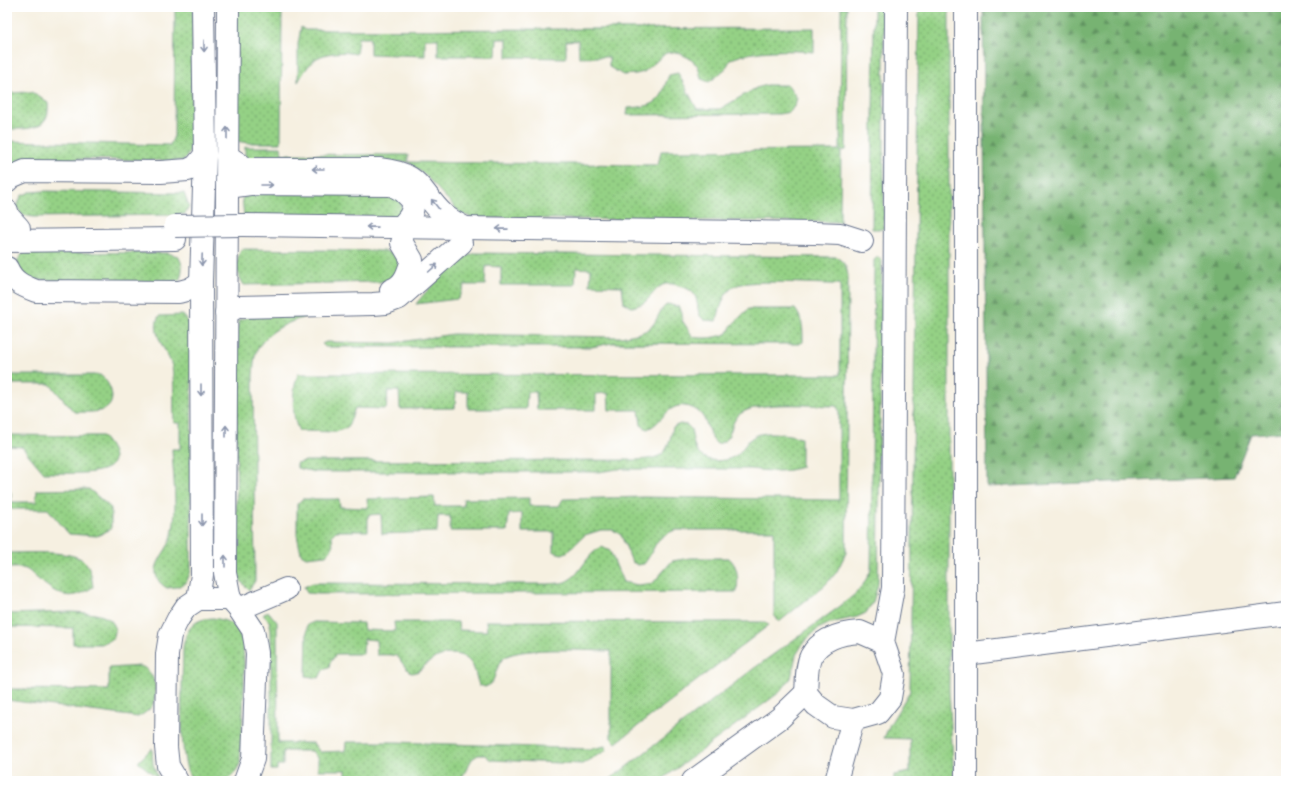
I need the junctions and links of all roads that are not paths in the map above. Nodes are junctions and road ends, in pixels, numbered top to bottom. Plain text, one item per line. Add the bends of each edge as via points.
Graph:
1 (203, 7) edge
2 (228, 7) edge
3 (896, 7) edge
4 (966, 7) edge
5 (205, 155) junction
6 (227, 156) junction
7 (7, 180) edge
8 (204, 187) junction
9 (228, 187) junction
10 (7, 198) edge
11 (11, 234) edge
12 (401, 235) junction
13 (463, 235) junction
14 (7, 268) edge
15 (226, 281) junction
16 (201, 282) junction
17 (7, 288) edge
18 (201, 311) junction
19 (226, 313) junction
20 (286, 589) dead end
21 (198, 599) junction
22 (234, 604) junction
23 (1286, 613) edge
24 (883, 642) junction
25 (966, 654) junction
26 (806, 693) junction
27 (853, 720) junction
28 (177, 781) edge
29 (245, 781) edge
30 (693, 781) edge
31 (836, 781) edge
32 (966, 781) edge

1 -> 5 street
6 -> 2 street
3 - 24 street via 893,588
4 - 25 street
5 - 7 street via 196,166 188,170 25,171
5 - 8 street
6 - 9 street
13 -> 6 street via 418,183 398,171 247,169
8 - 10 street via 29,183 14,189
8 -> 16 street
9 -> 12 street via 250,184 392,185 413,201 414,210
9 - 15 street
11 - 12 street, bridge via 243,232
12 - 13 street
12 - 15 street via 412,260 407,277 396,288 375,294 237,292
13 -> 13 street via 818,247 862,241 840,234 815,233
19 -> 13 street via 237,307 259,305 392,302
14 - 16 street via 10,276 20,285 36,291 179,292
15 - 19 street
16 - 18 street
17 - 18 street via 20,296 49,302 162,303
18 -> 21 street via 202,575
22 -> 19 street via 225,573
20 - 22 street
21 - 22 street
21 - 28 street via 186,607 178,619 170,635 167,654 166,747 168,766
22 - 29 street via 253,630 257,653 253,759
23 - 25 street
24 - 26 street via 860,632 846,633 824,642 811,656
24 - 27 street via 894,674 890,698 878,713
25 - 32 street
26 - 27 street via 816,705 833,717
26 - 30 street via 780,718
27 - 31 street

